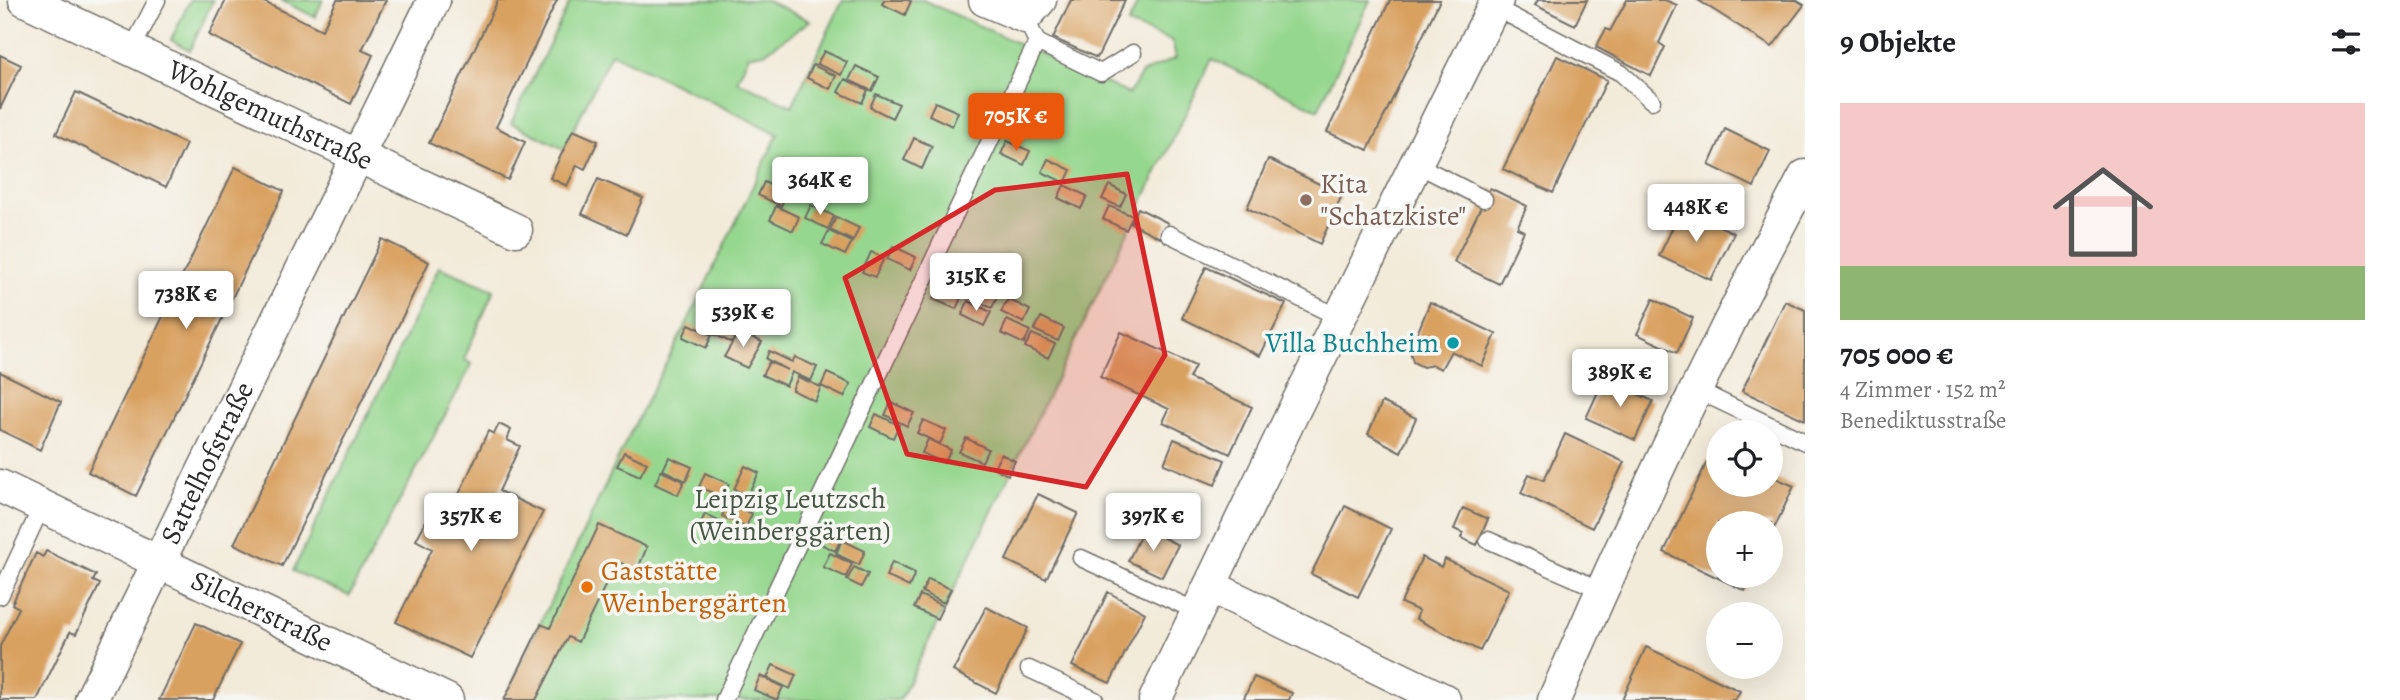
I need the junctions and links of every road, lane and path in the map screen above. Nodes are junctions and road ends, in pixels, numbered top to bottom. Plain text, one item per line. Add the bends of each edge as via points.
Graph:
1 (25, 0) edge
2 (157, 0) edge
3 (434, 0) edge
4 (985, 0) edge
5 (1496, 4) edge
6 (1034, 20) edge
7 (132, 49) junction
8 (1133, 53) dead end
9 (1652, 101) dead end
10 (357, 158) junction
11 (1416, 164) junction
12 (1805, 176) edge
13 (1484, 199) dead end
14 (516, 230) dead end
15 (1169, 234) dead end
16 (1340, 318) junction
17 (1697, 390) junction
18 (1805, 442) edge
19 (0, 486) edge
20 (42, 506) junction
21 (1488, 540) dead end
22 (1081, 558) dead end
23 (158, 561) junction
24 (1601, 590) junction
25 (0, 596) edge
26 (1204, 598) junction
27 (1029, 669) dead end
28 (91, 700) edge
29 (447, 700) edge
30 (724, 700) edge
31 (1095, 700) edge
32 (1155, 700) edge
33 (1444, 700) edge
34 (1554, 700) edge

1 - 7 street, Wohlgemuthstraße
2 - 7 lane
3 - 10 street, Sattelhofstraße
4 - 6 street
5 - 9 lane via 1621,73
5 - 11 street
6 - 8 lane via 1101,73
6 - 30 lane
7 - 10 street, Wohlgemuthstraße
10 - 14 street, Wohlgemuthstraße
10 - 23 street, Sattelhofstraße
11 - 13 lane
11 - 16 street
12 - 17 street
15 - 16 lane
16 - 26 street
17 - 18 lane
17 - 24 street
19 - 20 street, Silcherstraße
20 - 23 street, Silcherstraße
20 - 25 lane
21 - 24 lane
22 - 26 lane
23 - 28 street, Sattelhofstraße
23 - 29 street, Silcherstraße
24 - 34 street
26 - 32 street
26 - 33 street
27 - 31 lane

